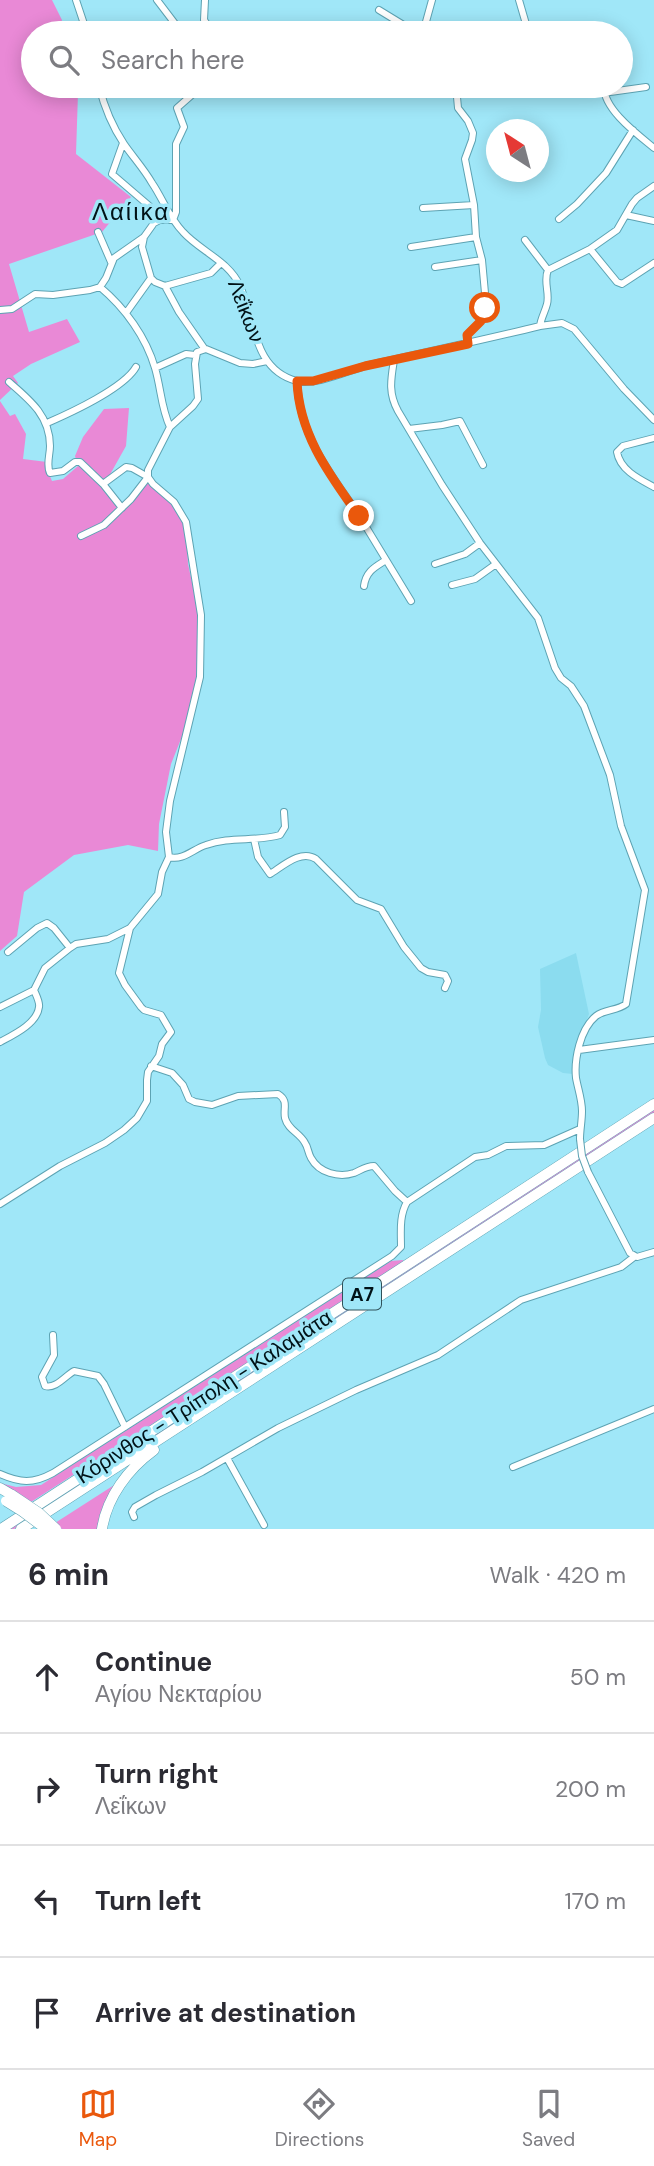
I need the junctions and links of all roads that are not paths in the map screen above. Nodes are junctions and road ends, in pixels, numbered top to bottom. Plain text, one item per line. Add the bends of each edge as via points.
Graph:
1 (76, 0) edge
2 (157, 0) edge
3 (205, 0) edge
4 (432, 0) edge
5 (519, 0) edge
6 (379, 10) dead end
7 (83, 21) edge
8 (173, 21) edge
9 (205, 21) edge
10 (397, 21) edge
11 (427, 21) edge
12 (525, 21) edge
13 (633, 88) edge
14 (646, 88) dead end
15 (103, 98) edge
16 (188, 98) edge
17 (457, 98) edge
18 (606, 98) edge
19 (633, 130) junction
20 (123, 143) junction
21 (654, 148) edge
22 (654, 186) edge
23 (474, 205) junction
24 (423, 208) dead end
25 (626, 215) junction
26 (559, 219) dead end
27 (160, 220) junction
28 (173, 220) junction
29 (654, 221) edge
30 (98, 232) dead end
31 (144, 237) junction
32 (476, 237) junction
33 (525, 240) dead end
34 (411, 247) dead end
35 (590, 249) junction
36 (482, 260) junction
37 (111, 262) junction
38 (654, 262) edge
39 (221, 263) junction
40 (435, 267) dead end
41 (548, 270) junction
42 (150, 278) junction
43 (166, 286) junction
44 (100, 287) junction
45 (0, 310) edge
46 (127, 313) junction
47 (540, 327) junction
48 (468, 344) junction
49 (204, 348) junction
50 (195, 355) junction
51 (394, 360) junction
52 (267, 361) junction
53 (136, 367) dead end
54 (155, 368) junction
55 (297, 381) junction
56 (9, 382) dead end
57 (654, 420) edge
58 (47, 423) junction
59 (170, 427) junction
60 (409, 429) junction
61 (654, 438) edge
62 (483, 465) dead end
63 (148, 477) junction
64 (103, 484) junction
65 (654, 487) edge
66 (122, 508) junction
67 (81, 536) dead end
68 (480, 543) junction
69 (386, 560) junction
70 (435, 564) dead end
71 (496, 564) junction
72 (453, 585) dead end
73 (365, 586) dead end
74 (411, 601) dead end
75 (284, 812) dead end
76 (254, 839) junction
77 (169, 857) junction
78 (270, 874) junction
79 (262, 879) dead end
80 (130, 928) junction
81 (70, 948) junction
82 (8, 952) dead end
83 (445, 988) dead end
84 (34, 990) junction
85 (0, 1007) edge
86 (654, 1040) edge
87 (0, 1042) edge
88 (579, 1050) junction
89 (151, 1066) junction
90 (654, 1104) edge
91 (654, 1118) edge
92 (580, 1129) junction
93 (407, 1202) junction
94 (0, 1204) edge
95 (652, 1253) edge
96 (634, 1257) junction
97 (653, 1261) edge
98 (53, 1335) dead end
99 (654, 1409) edge
100 (197, 1415) junction
101 (125, 1427) junction
102 (227, 1458) junction
103 (513, 1468) dead end
104 (0, 1474) edge
105 (0, 1488) edge
106 (6, 1498) edge
107 (134, 1517) dead end
108 (264, 1525) dead end
109 (1, 1529) edge
110 (21, 1529) edge
111 (46, 1529) edge
112 (56, 1529) edge
113 (102, 1529) edge

1 - 7 street
2 - 8 street
3 - 9 street
4 - 11 street
5 - 12 street
6 - 10 street
13 - 14 street
15 - 20 street, Λεΐκων
16 - 28 street via 177,108 184,127 176,144
17 - 23 street via 473,133 465,159
18 - 19 street
19 - 21 street
19 - 26 street via 606,173
20 - 27 street via 112,173
20 - 28 street, Λεΐκων
22 - 25 street via 637,198
23 - 24 street
23 - 32 street
25 - 29 street
25 - 35 street via 617,230
27 - 28 street
27 - 31 street
28 - 39 street, Λεΐκων
30 - 37 street
31 - 37 street
31 - 42 street
32 - 34 street
32 - 36 street
33 - 41 street
35 - 38 street via 622,284
35 - 41 street
36 - 40 street
36 - 48 street via 485,308 481,321 467,335
37 - 44 street
39 - 43 street via 206,275
39 - 52 street, Λεΐκων via 240,285
41 - 47 street
42 - 43 street
42 - 46 street
43 - 49 street
44 - 45 street via 34,294 12,309
44 - 46 street
46 - 54 street
47 - 48 street
47 - 57 street via 562,323 574,329
48 - 51 street
49 - 50 street
49 - 52 street via 240,363
50 - 54 street
50 - 59 street via 198,399
51 - 55 street
51 - 60 street via 392,399
52 - 55 street, Λεΐκων
53 - 58 street via 101,395
54 - 59 street
55 - 69 street via 301,417 309,436
56 - 58 street
58 - 64 street via 50,473 80,462
59 - 63 street
60 - 62 street via 460,421
60 - 68 street
61 - 65 street via 617,452 627,470
63 - 64 street via 126,467
63 - 66 street
63 - 77 street via 174,502 186,522 201,612 200,677 170,801
64 - 66 street
66 - 67 street via 104,525
68 - 70 street via 461,556
68 - 71 street
69 - 73 street via 371,569
69 - 74 street
71 - 72 street via 475,579
71 - 88 street via 538,618 555,668 584,706 645,890 626,1004 597,1016
75 - 76 street via 285,827 280,835
76 - 77 street via 208,844 178,858
76 - 78 street via 258,857
77 - 80 street via 158,894
78 - 79 street
78 - 83 street via 310,855 357,900 381,909 421,968 445,975
80 - 81 street
80 - 89 street via 120,978 141,1007 161,1015 171,1032
81 - 82 street via 47,923
81 - 84 street via 45,968
84 - 85 street
84 - 87 street via 39,1008 35,1017
86 - 88 street
88 - 92 street
89 - 93 street via 172,1073 195,1102 212,1105 237,1096 283,1096 288,1124 323,1170 344,1175 374,1166
89 - 94 street via 146,1080 148,1101 124,1130
90 - 109 highway, Κόρινθος - Τρίπολη - Καλαμάτα / Α7
91 - 100 highway, Κόρινθος - Τρίπολη - Καλαμάτα / Α7
92 - 93 street via 544,1145 506,1146 475,1157
92 - 96 street, bridge via 587,1172
93 - 101 street via 396,1254
95 - 96 street
95 - 97 street
96 - 102 street via 621,1267 521,1300 438,1355 319,1407
98 - 101 street via 54,1355 42,1377 45,1385 55,1385 74,1371 98,1376
99 - 103 street
100 - 110 highway, Κόρινθος - Τρίπολη - Καλαμάτα / Α7
100 - 113 highway via 127,1475 107,1506
101 - 104 street via 39,1481 19,1482
102 - 107 street via 135,1507
102 - 108 street
105 - 106 highway
106 - 111 highway, bridge
106 - 112 highway, bridge via 40,1513

